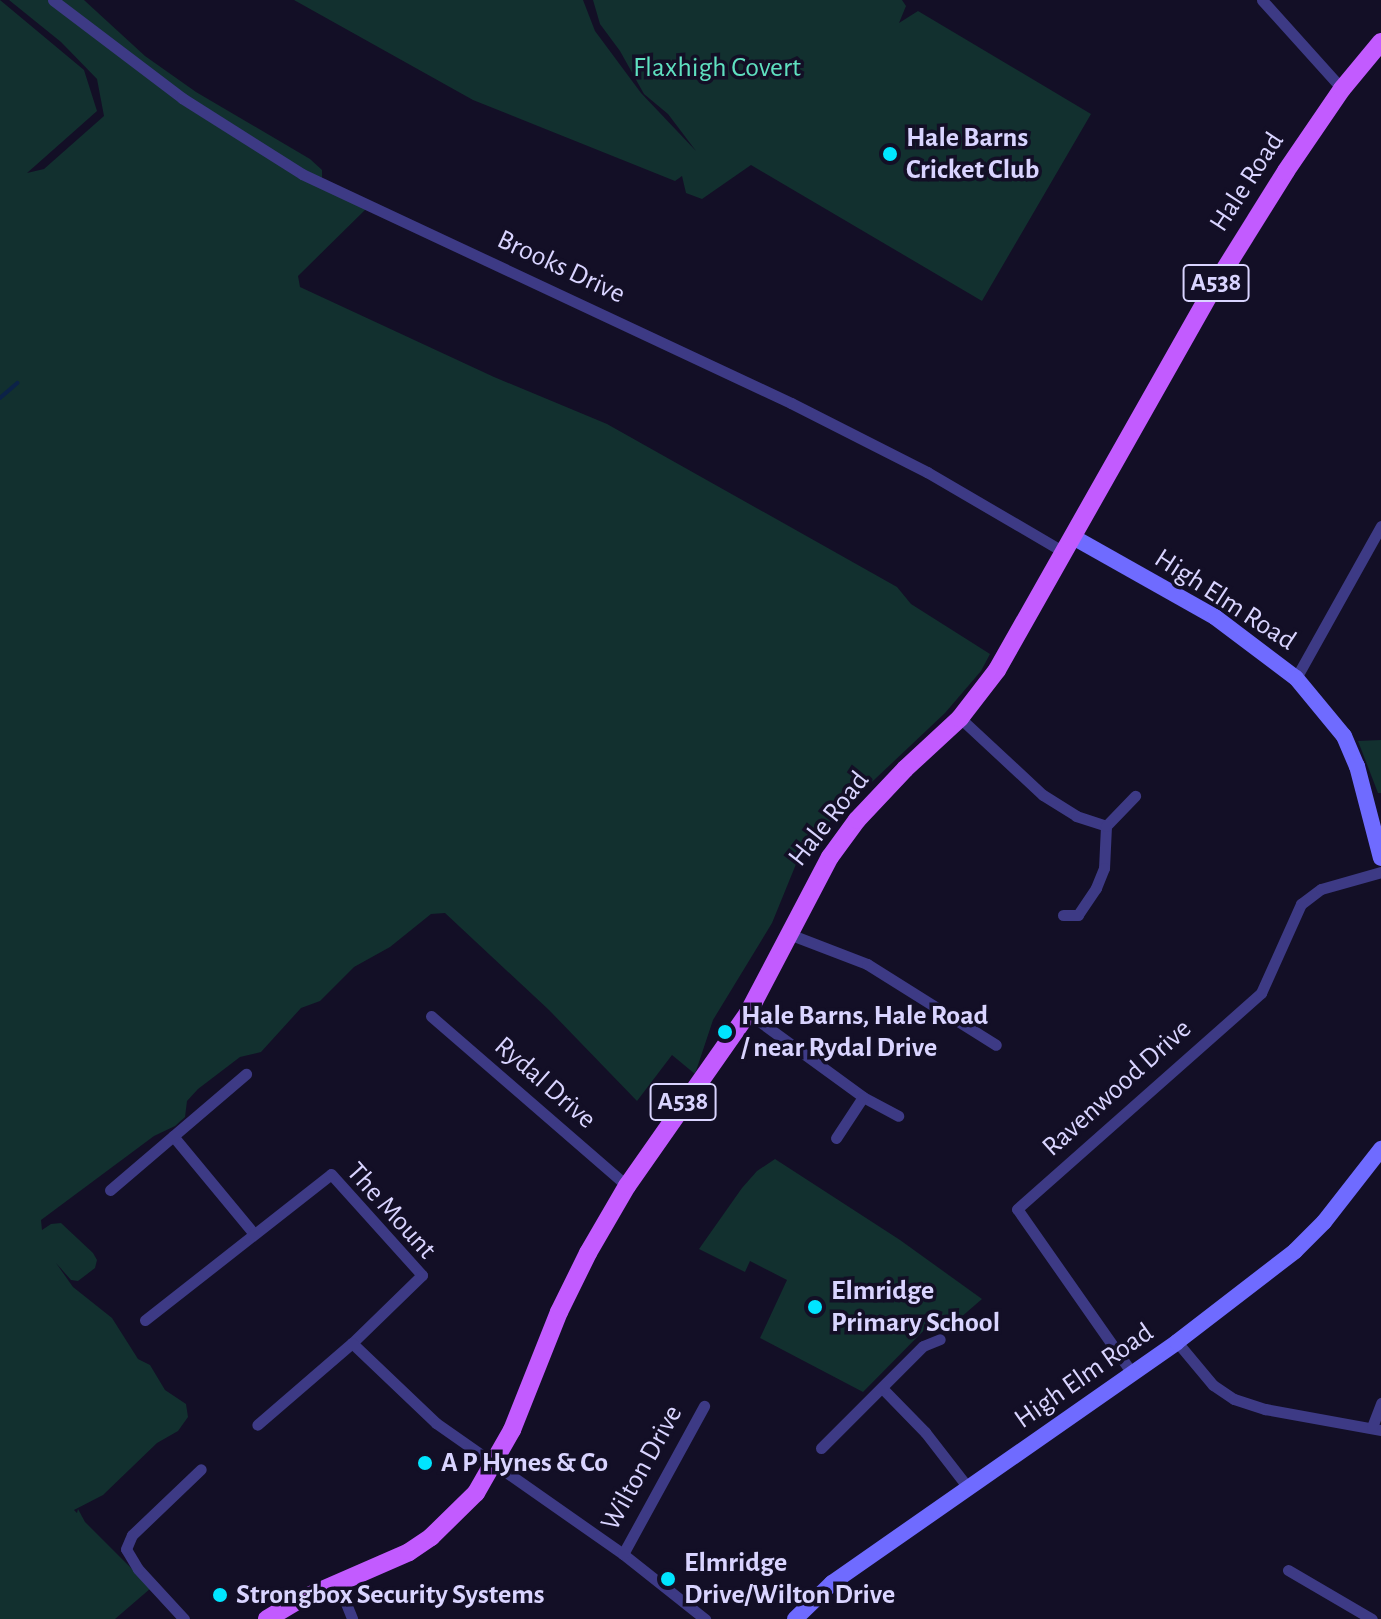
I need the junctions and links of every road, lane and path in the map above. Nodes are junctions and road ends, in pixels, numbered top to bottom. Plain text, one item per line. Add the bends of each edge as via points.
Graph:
1 (53, 0) edge
2 (1262, 0) edge
3 (1381, 42) edge
4 (1342, 89) junction
5 (1381, 526) edge
6 (1069, 544) junction
7 (1296, 678) junction
8 (960, 718) junction
9 (1135, 796) dead end
10 (1106, 826) junction
11 (1381, 858) edge
12 (1381, 872) edge
13 (1063, 915) dead end
14 (789, 934) junction
15 (748, 1013) junction
16 (431, 1016) dead end
17 (996, 1045) dead end
18 (246, 1074) dead end
19 (863, 1097) junction
20 (898, 1116) dead end
21 (173, 1136) junction
22 (836, 1138) dead end
23 (1381, 1149) edge
24 (627, 1186) junction
25 (110, 1190) dead end
26 (254, 1234) junction
27 (145, 1320) dead end
28 (940, 1339) dead end
29 (1177, 1342) junction
30 (352, 1343) junction
31 (1132, 1373) junction
32 (882, 1388) junction
33 (1381, 1403) edge
34 (704, 1406) dead end
35 (257, 1425) dead end
36 (1377, 1428) edge
37 (821, 1448) dead end
38 (494, 1461) junction
39 (201, 1469) dead end
40 (969, 1489) junction
41 (623, 1554) junction
42 (1288, 1570) dead end
43 (339, 1586) junction
44 (184, 1619) edge
45 (267, 1619) edge
46 (352, 1619) edge
47 (705, 1619) edge
48 (795, 1619) edge
49 (1372, 1619) edge

1 - 6 street, Brooks Drive via 182,98 302,174 791,403
2 - 4 street
3 - 4 main road, Hale Road / A538
4 - 6 main road, Hale Road / A538 via 1218,280
5 - 7 street
6 - 7 street, High Elm Road via 1215,617
6 - 8 main road, Hale Road / A538 via 997,670
7 - 11 street, High Elm Road via 1344,736
8 - 10 street via 1043,795 1076,816
8 - 14 main road, Hale Road / A538 via 857,820 810,889
9 - 10 street
10 - 13 street via 1104,868 1096,888 1078,915
12 - 31 street, Ravenwood Drive via 1321,889 1301,904 1261,993 1017,1209
14 - 15 main road, Hale Road / A538
14 - 17 street via 867,964
15 - 19 street
15 - 24 main road, Hale Road / A538
16 - 24 street, Rydal Drive
18 - 21 street
19 - 20 street
19 - 22 street
21 - 25 street
21 - 26 street
23 - 29 street, High Elm Road via 1295,1251
24 - 38 main road, Hale Road / A538 via 559,1312 512,1430
26 - 27 street, The Mount
26 - 30 street, The Mount via 331,1174 372,1219 422,1275
28 - 32 street via 923,1346
29 - 31 street, High Elm Road
29 - 36 street via 1213,1385 1234,1399
30 - 35 street, The Mount
30 - 38 street via 436,1423
31 - 40 street, High Elm Road
32 - 37 street
32 - 40 street
33 - 36 street
34 - 41 street, Wilton Drive
38 - 41 street
38 - 43 main road, Hale Road / A538 via 476,1493 431,1537
39 - 44 street via 132,1535 126,1549
40 - 48 street, High Elm Road via 832,1583
41 - 47 street
42 - 49 street
43 - 45 main road, Hale Road / A538
43 - 46 street

